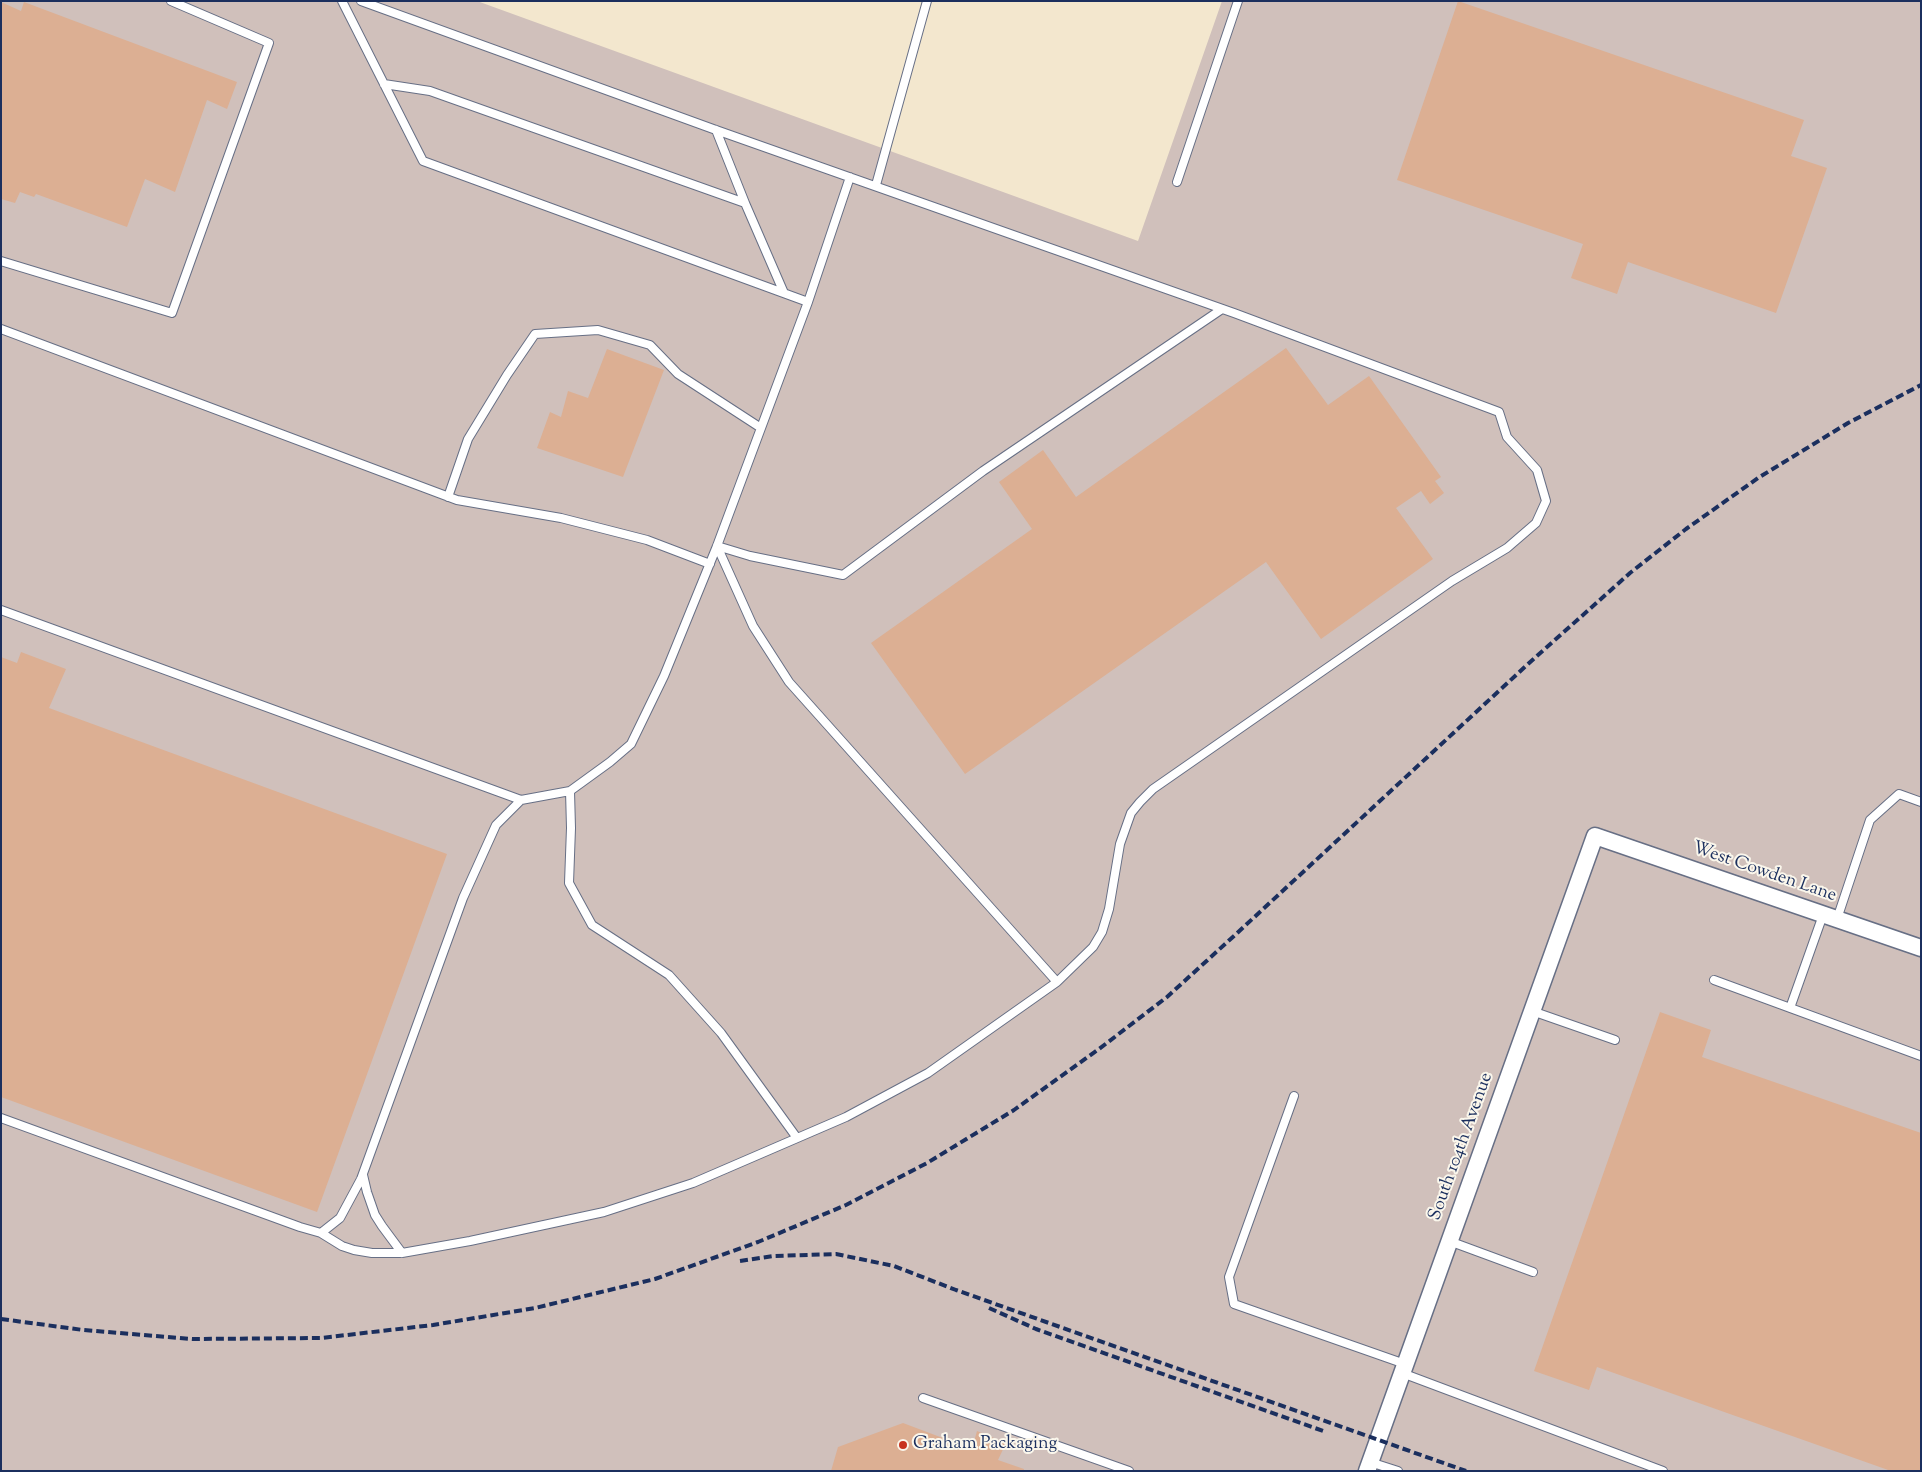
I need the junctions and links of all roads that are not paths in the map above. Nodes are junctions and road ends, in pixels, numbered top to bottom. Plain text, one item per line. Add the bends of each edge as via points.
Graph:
1 (170, 1) edge
2 (342, 1) edge
3 (361, 1) edge
4 (927, 1) edge
5 (1238, 1) edge
6 (384, 84) junction
7 (716, 130) junction
8 (850, 177) junction
9 (1178, 182) dead end
10 (876, 185) junction
11 (745, 203) junction
12 (1, 261) edge
13 (784, 293) junction
14 (808, 302) junction
15 (1222, 309) junction
16 (1, 329) edge
17 (761, 428) junction
18 (448, 497) junction
19 (717, 546) junction
20 (710, 564) junction
21 (1, 610) edge
22 (570, 791) junction
23 (521, 800) junction
24 (1921, 802) edge
25 (1595, 836) joint
26 (1830, 917) junction
27 (1921, 948) edge
28 (1714, 980) dead end
29 (1058, 982) junction
30 (1790, 1008) junction
31 (1532, 1011) junction
32 (1615, 1040) dead end
33 (1921, 1056) edge
34 (1294, 1096) dead end
35 (1, 1118) edge
36 (796, 1138) junction
37 (363, 1174) junction
38 (321, 1233) junction
39 (1449, 1241) junction
40 (402, 1252) junction
41 (1533, 1272) dead end
42 (1404, 1368) junction
43 (923, 1398) dead end
44 (1368, 1466) edge
45 (1129, 1471) edge
46 (1398, 1471) edge
47 (1663, 1471) edge

1 - 12 lane via 269,43 172,314
2 - 6 lane
3 - 7 lane
4 - 10 lane
5 - 9 lane
6 - 11 lane via 430,91
6 - 13 lane via 423,161
7 - 8 lane
7 - 11 lane
8 - 10 lane
8 - 14 lane
10 - 15 lane
11 - 13 lane
13 - 14 lane
14 - 17 lane
15 - 19 lane via 983,471 843,574 750,556
15 - 29 lane via 1499,412 1507,437 1537,470 1546,501 1536,523 1508,548 1452,581 1153,789 1131,813 1120,844 1102,932 1093,947
16 - 18 lane
17 - 18 lane via 678,374 650,344 598,330 536,334 468,439
17 - 19 lane
18 - 20 lane via 561,518 647,540
19 - 20 lane
19 - 29 lane via 753,626 789,682
20 - 22 lane via 664,676 631,744
21 - 23 lane
22 - 23 lane
22 - 36 lane via 570,883 592,925 669,975 721,1033
23 - 37 lane via 496,825 463,898
24 - 26 lane via 1899,794 1870,820
25 - 26 street, West Cowden Lane
25 - 31 street, South 104th Avenue
26 - 27 street, West Cowden Lane
26 - 30 lane
28 - 30 lane
29 - 36 lane via 928,1073 846,1117
30 - 33 lane
31 - 32 lane
31 - 39 street, South 104th Avenue
34 - 42 lane via 1229,1277 1234,1304
35 - 38 lane
36 - 40 lane via 693,1183 604,1212 470,1242
37 - 38 lane via 340,1218
37 - 40 lane via 375,1215
38 - 40 lane via 354,1250
39 - 41 lane
39 - 42 street, South 104th Avenue
42 - 44 street, South 104th Avenue
42 - 47 lane
43 - 45 lane
44 - 46 lane

